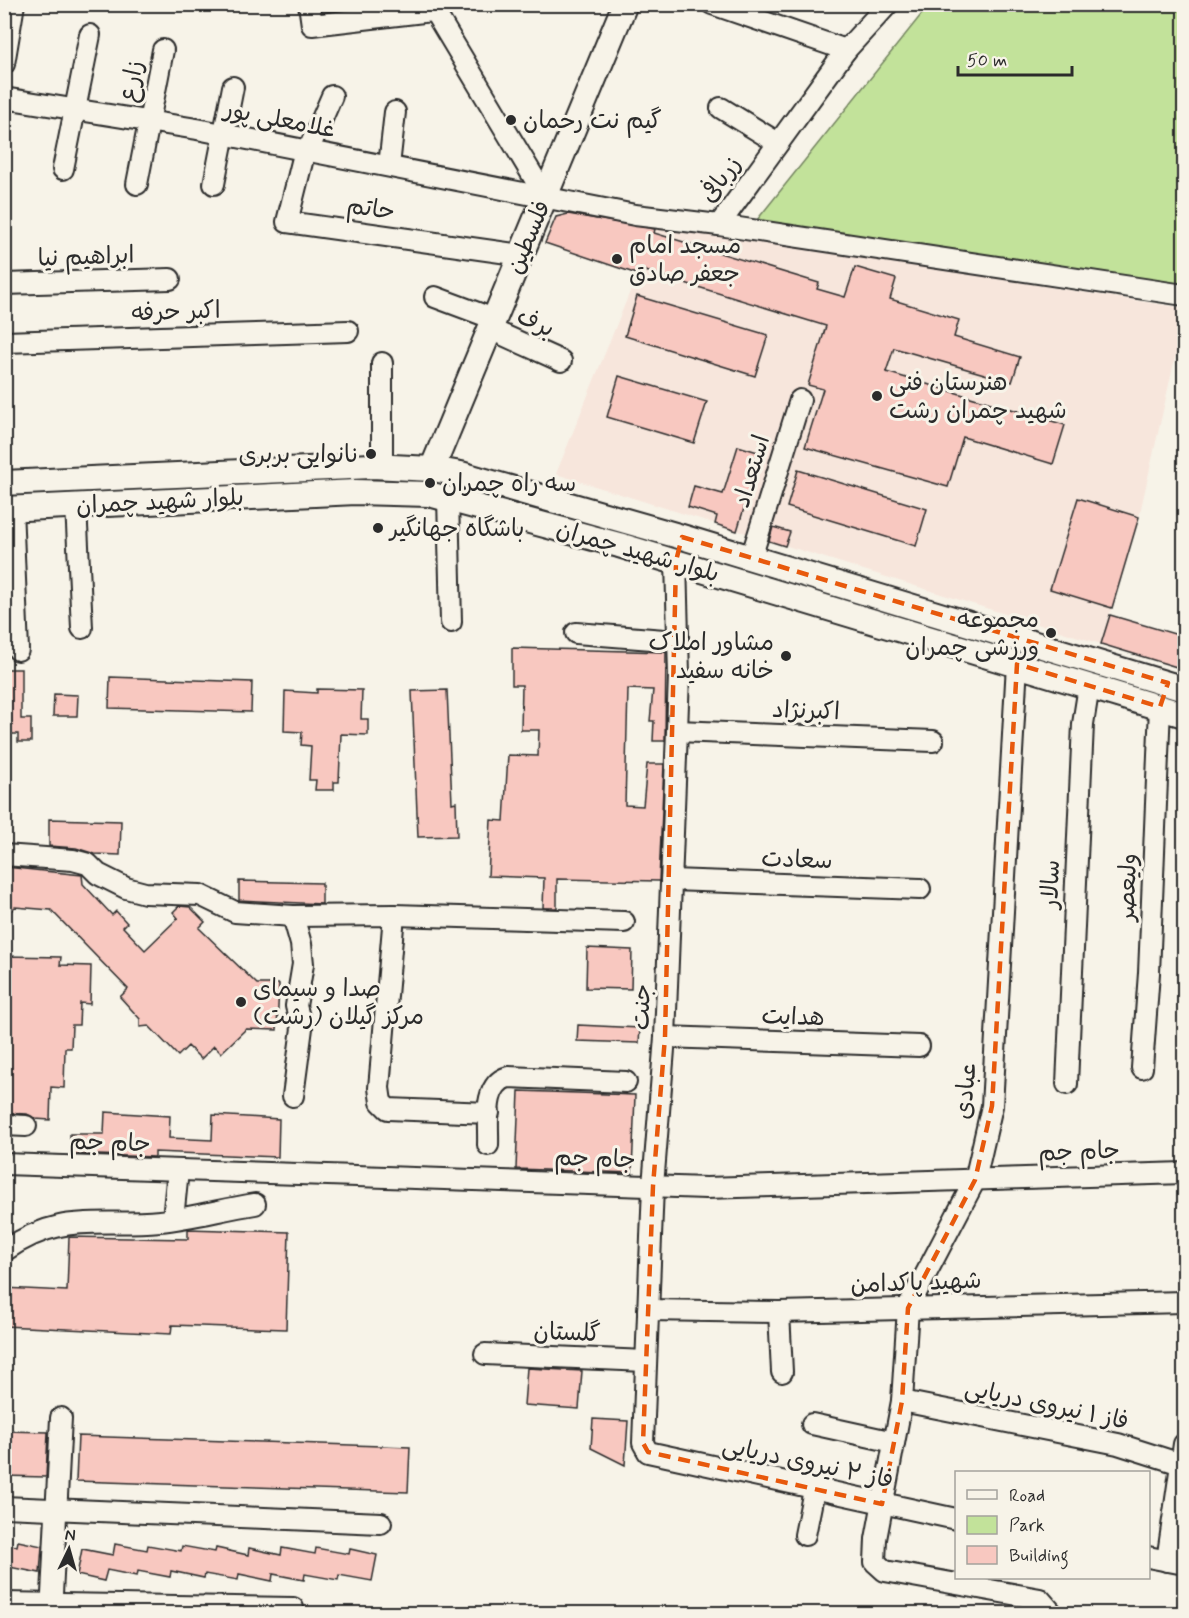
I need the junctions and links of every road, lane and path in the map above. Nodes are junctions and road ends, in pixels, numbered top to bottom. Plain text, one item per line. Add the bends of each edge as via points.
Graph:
1 (14, 4) edge
2 (309, 4) edge
3 (624, 4) edge
4 (888, 4) edge
5 (724, 6) edge
6 (436, 7) edge
7 (90, 35) dead end
8 (163, 50) dead end
9 (846, 50) junction
10 (4, 64) edge
11 (233, 87) dead end
12 (332, 96) dead end
13 (4, 98) edge
14 (721, 108) dead end
15 (74, 109) junction
16 (395, 112) dead end
17 (149, 122) junction
18 (222, 134) junction
19 (778, 143) junction
20 (306, 150) junction
21 (389, 166) junction
22 (63, 169) dead end
23 (137, 184) dead end
24 (214, 184) dead end
25 (545, 196) junction
26 (718, 225) junction
27 (521, 255) junction
28 (170, 279) dead end
29 (4, 284) edge
30 (1185, 295) edge
31 (435, 297) dead end
32 (492, 324) junction
33 (348, 331) dead end
34 (4, 342) edge
35 (561, 361) dead end
36 (382, 363) dead end
37 (800, 400) dead end
38 (382, 467) junction
39 (432, 469) junction
40 (4, 483) edge
41 (448, 497) junction
42 (76, 505) junction
43 (8, 508) edge
44 (682, 537) junction
45 (758, 560) junction
46 (676, 561) junction
47 (758, 586) junction
48 (451, 622) dead end
49 (82, 628) dead end
50 (576, 633) dead end
51 (677, 642) junction
52 (18, 650) dead end
53 (1017, 664) junction
54 (1089, 686) junction
55 (1176, 686) edge
56 (1160, 707) junction
57 (1185, 715) edge
58 (677, 731) junction
59 (933, 741) dead end
60 (4, 855) edge
61 (671, 880) junction
62 (920, 889) dead end
63 (394, 915) junction
64 (293, 916) junction
65 (624, 922) dead end
66 (665, 1037) junction
67 (919, 1046) dead end
68 (1142, 1068) dead end
69 (626, 1082) dead end
70 (1067, 1084) dead end
71 (293, 1096) dead end
72 (489, 1113) junction
73 (4, 1125) edge
74 (26, 1126) dead end
75 (488, 1145) dead end
76 (4, 1164) edge
77 (178, 1170) junction
78 (1185, 1173) edge
79 (975, 1180) junction
80 (653, 1185) junction
81 (255, 1204) dead end
82 (173, 1219) junction
83 (4, 1251) edge
84 (1185, 1302) edge
85 (908, 1308) junction
86 (648, 1310) junction
87 (779, 1312) junction
88 (485, 1354) dead end
89 (646, 1361) junction
90 (782, 1372) dead end
91 (902, 1401) junction
92 (61, 1418) dead end
93 (812, 1424) dead end
94 (894, 1442) junction
95 (1185, 1444) edge
96 (648, 1452) joint
97 (1182, 1464) edge
98 (814, 1490) junction
99 (882, 1504) junction
100 (4, 1507) edge
101 (57, 1509) junction
102 (955, 1519) edge
103 (381, 1522) dead end
104 (805, 1535) dead end
105 (1167, 1561) edge
106 (4, 1603) edge
107 (293, 1608) dead end
108 (51, 1609) edge
109 (1053, 1614) edge

1 - 10 street
2 - 6 street via 312,26
3 - 25 main road, فلسطین
4 - 9 street, زربافی
5 - 9 street
6 - 25 street
7 - 15 street
8 - 17 street, زارع
9 - 19 street, زربافی
11 - 18 street
12 - 20 street
13 - 15 street, غلامعلی پور
14 - 19 street
15 - 17 street, غلامعلی پور
15 - 22 street
16 - 21 street
17 - 18 street, غلامعلی پور
17 - 23 street, زارع
18 - 20 street, غلامعلی پور
18 - 24 street
19 - 26 street, زربافی
20 - 21 street, غلامعلی پور
20 - 27 street, حاتم via 287,222
21 - 25 street, غلامعلی پور
25 - 26 street, زربافی via 635,215
25 - 27 main road, فلسطین
26 - 30 street
27 - 32 main road, فلسطین
28 - 29 street, ابراهیم نیا
31 - 32 street, برف
32 - 35 street, برف
32 - 39 main road, فلسطین
33 - 34 street, اکبر حرفه
36 - 38 street
37 - 45 street, استعداد
38 - 39 main road, بلوار شهید چمران
38 - 40 main road, بلوار شهید چمران
39 - 44 main road, بلوار شهید چمران
41 - 42 main road, بلوار شهید چمران via 374,492
41 - 46 main road, بلوار شهید چمران
41 - 48 street
42 - 43 main road, بلوار شهید چمران
42 - 49 street
43 - 52 street
44 - 45 main road, بلوار شهید چمران
44 - 46 main road
45 - 47 main road
45 - 55 main road, بلوار شهید چمران
46 - 47 main road, بلوار شهید چمران
46 - 51 street, جنت
47 - 53 main road, بلوار شهید چمران
50 - 51 street
51 - 58 street, جنت
53 - 54 main road, بلوار شهید چمران
53 - 79 street, عبادی via 992,1106
54 - 56 main road, بلوار شهید چمران
54 - 70 street, سالار via 1082,734
55 - 56 main road
56 - 57 main road, بلوار شهید چمران
56 - 68 street, ولیعصر
58 - 59 street, اکبرنژاد
58 - 61 street, جنت
60 - 64 street via 73,860 136,890 200,895 235,912
61 - 62 street, سعادت
61 - 66 street, جنت
63 - 64 street
63 - 65 street
63 - 72 street via 381,1102 395,1110
64 - 71 street via 303,964 296,1006 302,1028
66 - 67 street, هدایت
66 - 80 street, جنت
69 - 72 street via 508,1077 493,1087
72 - 75 street
73 - 74 street
76 - 77 street, جام جم
77 - 80 street, جام جم
77 - 82 street
78 - 79 street, جام جم
79 - 80 street, جام جم via 706,1188
79 - 85 street, عبادی
80 - 86 street, جنت
81 - 82 street
82 - 83 street via 62,1224 28,1235
84 - 85 street, شهید پاکدامن
85 - 87 street, شهید پاکدامن
85 - 91 street, عبادی
86 - 87 street, شهید پاکدامن
86 - 89 street, جنت
87 - 90 street
88 - 89 street, گلستان
89 - 96 street, جنت via 644,1443
91 - 94 street, عبادی
91 - 97 street, فاز ۱ نیروی دریایی via 1118,1444
92 - 101 street
93 - 94 street
94 - 99 street, عبادی
95 - 97 street
96 - 98 street, فاز ۲ نیروی دریایی
97 - 105 street
98 - 99 street, فاز ۲ نیروی دریایی
98 - 104 street
99 - 102 street, فاز ۲ نیروی دریایی
99 - 109 street, عبادی via 875,1562 885,1571 1040,1599
100 - 101 street
101 - 103 street
101 - 108 street
106 - 108 street
107 - 108 street

